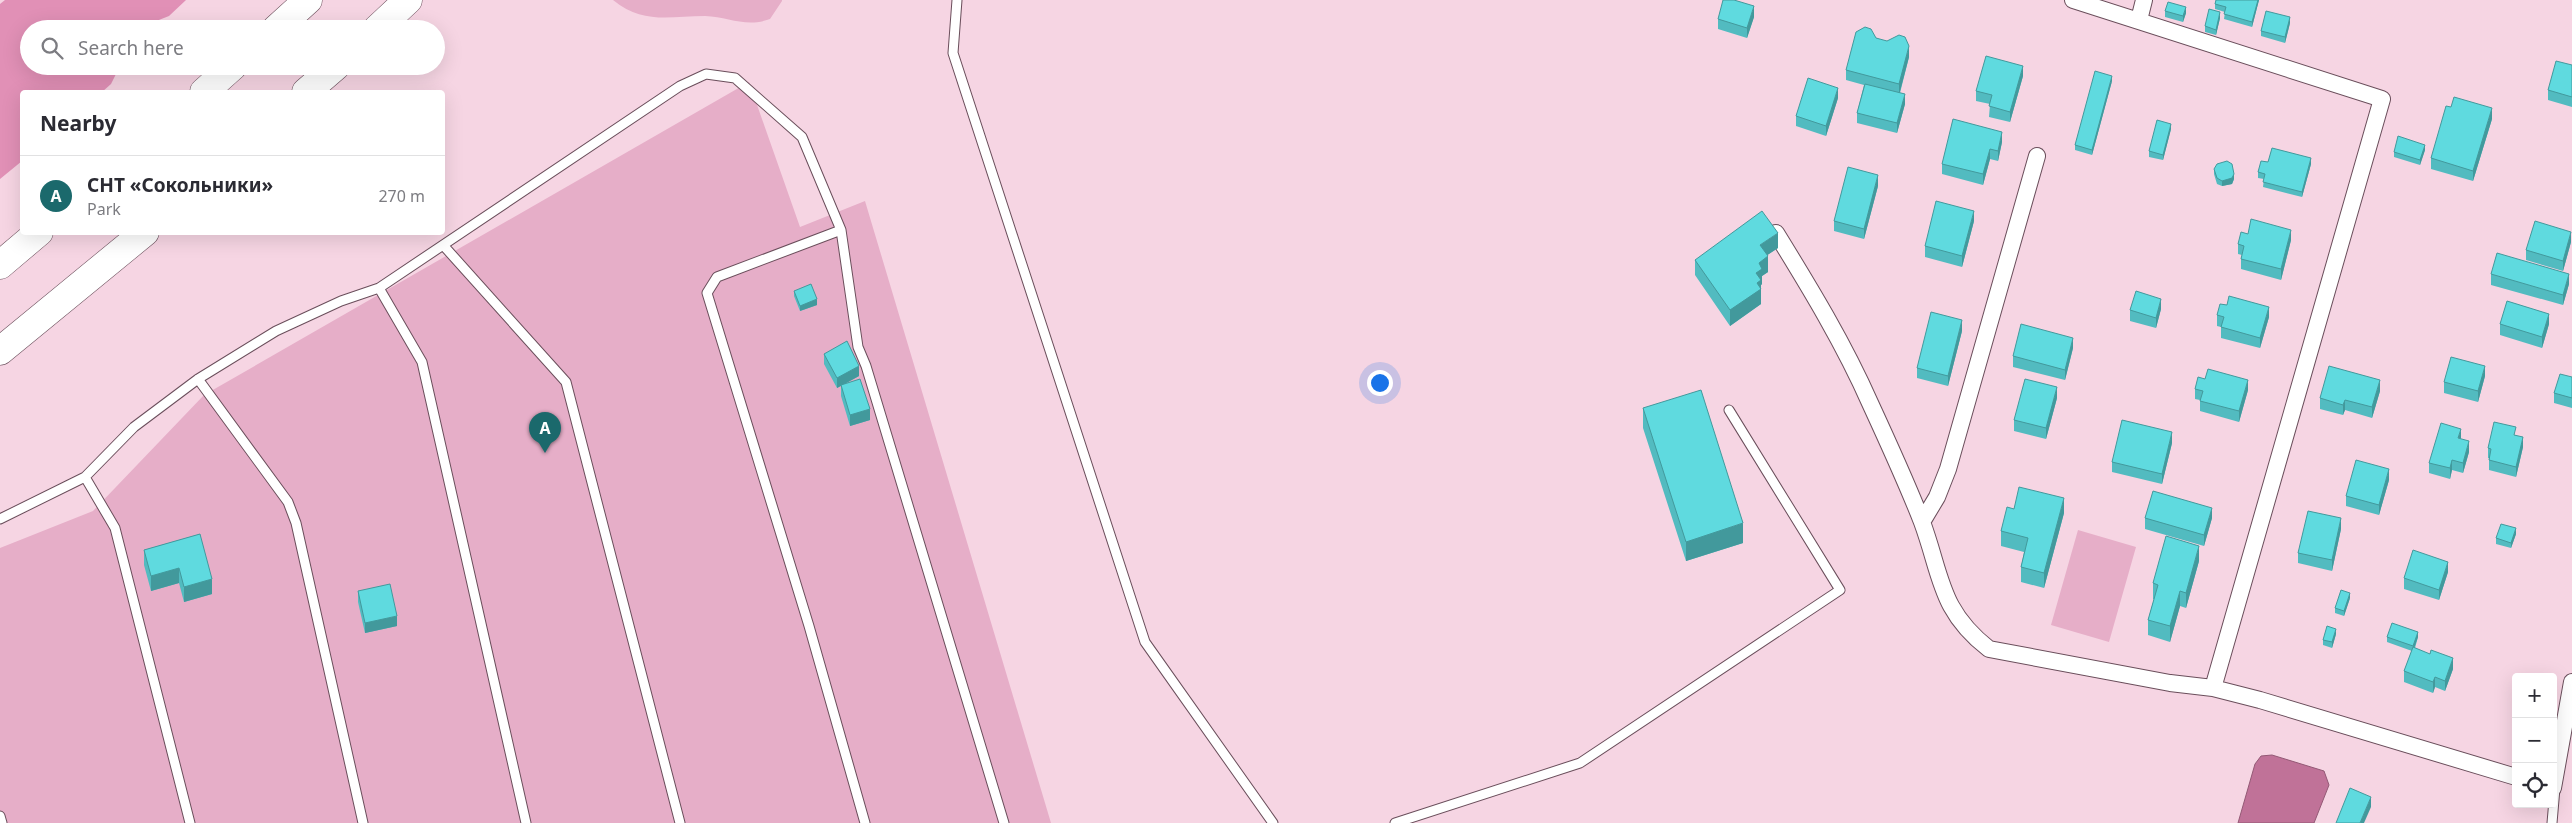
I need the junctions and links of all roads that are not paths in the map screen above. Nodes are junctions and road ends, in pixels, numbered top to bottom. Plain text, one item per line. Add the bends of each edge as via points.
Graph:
1 (308, 0) edge
2 (408, 0) edge
3 (957, 0) edge
4 (2073, 0) edge
5 (2144, 0) edge
6 (286, 20) edge
7 (387, 20) edge
8 (2139, 20) junction
9 (223, 75) edge
10 (326, 75) edge
11 (206, 90) edge
12 (308, 90) edge
13 (2037, 156) dead end
14 (841, 230) junction
15 (1776, 233) edge
16 (35, 235) edge
17 (141, 235) edge
18 (443, 245) junction
19 (0, 265) edge
20 (379, 288) junction
21 (0, 350) edge
22 (198, 379) junction
23 (1729, 410) dead end
24 (85, 477) junction
25 (0, 519) edge
26 (1922, 522) junction
27 (2572, 682) edge
28 (2213, 688) junction
29 (2557, 770) edge
30 (2512, 776) edge
31 (2553, 808) edge
32 (0, 816) edge
33 (2, 823) edge
34 (190, 823) edge
35 (363, 823) edge
36 (526, 823) edge
37 (680, 823) edge
38 (865, 823) edge
39 (1004, 823) edge
40 (1273, 823) edge
41 (1395, 823) edge
42 (2552, 823) edge

1 - 6 highway
2 - 7 highway
3 - 40 lane via 953,53 1145,642
4 - 8 street
5 - 8 street
8 - 28 street via 2382,99
9 - 11 highway
10 - 12 highway
13 - 26 street via 1948,469 1937,498
14 - 18 lane via 802,137 735,78 706,74 680,86
14 - 38 lane via 717,276 707,293 809,626
14 - 39 lane via 858,347
15 - 26 street via 1826,314 1865,392
16 - 19 highway
17 - 21 highway
18 - 20 lane
18 - 37 lane via 566,382
20 - 22 lane via 341,301 276,331
20 - 36 lane via 422,362
22 - 24 lane via 134,427
22 - 35 lane via 288,502 296,523
23 - 41 lane via 1840,590 1580,763
24 - 25 lane
24 - 34 lane via 115,528
26 - 28 street via 1954,614 1970,634 1989,649
27 - 29 street
28 - 30 street
31 - 42 lane
32 - 33 lane

